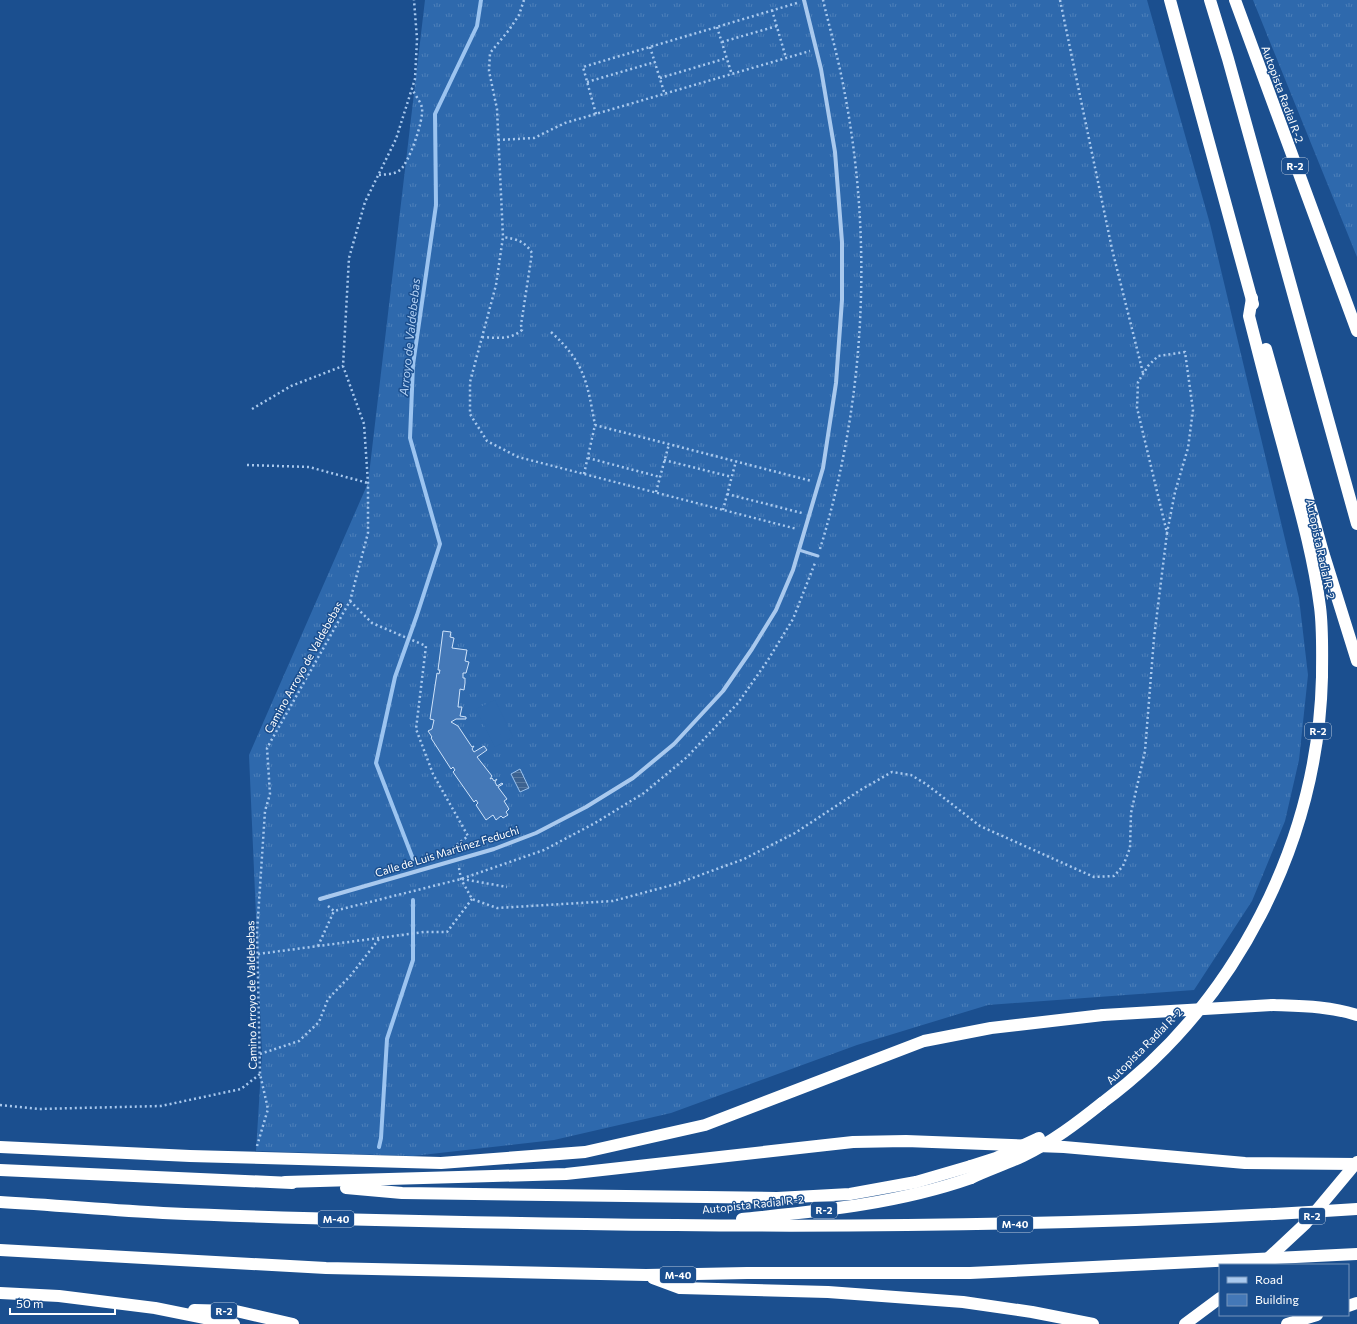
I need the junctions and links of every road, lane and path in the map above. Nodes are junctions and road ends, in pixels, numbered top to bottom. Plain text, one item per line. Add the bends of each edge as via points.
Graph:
1 (414, 0) edge
2 (524, 0) edge
3 (804, 0) edge
4 (1060, 0) edge
5 (1170, 0) edge
6 (1210, 0) edge
7 (1235, 0) edge
8 (772, 10) junction
9 (777, 26) junction
10 (717, 27) junction
11 (722, 42) junction
12 (650, 47) junction
13 (816, 50) junction
14 (727, 58) junction
15 (786, 58) junction
16 (655, 62) junction
17 (732, 75) junction
18 (660, 78) junction
19 (587, 82) junction
20 (412, 89) junction
21 (664, 95) junction
22 (596, 114) junction
23 (498, 140) junction
24 (378, 175) junction
25 (503, 237) junction
26 (1252, 298) junction
27 (1357, 331) edge
28 (551, 332) dead end
29 (482, 337) junction
30 (343, 366) junction
31 (1143, 373) junction
32 (252, 409) dead end
33 (595, 425) junction
34 (669, 444) junction
35 (588, 458) junction
36 (664, 460) junction
37 (736, 461) junction
38 (247, 465) dead end
39 (584, 474) junction
40 (660, 477) junction
41 (732, 477) junction
42 (368, 483) junction
43 (819, 483) junction
44 (656, 492) junction
45 (727, 494) junction
46 (723, 510) junction
47 (810, 515) junction
48 (1357, 524) edge
49 (806, 531) junction
50 (1167, 533) junction
51 (800, 550) junction
52 (818, 556) joint
53 (350, 601) junction
54 (1357, 661) edge
55 (457, 858) junction
56 (461, 879) junction
57 (507, 887) dead end
58 (472, 899) junction
59 (320, 900) joint
60 (334, 911) junction
61 (379, 938) junction
62 (318, 946) junction
63 (258, 954) junction
64 (1357, 1015) edge
65 (260, 1054) junction
66 (260, 1074) junction
67 (0, 1105) edge
68 (0, 1147) edge
69 (256, 1151) dead end
70 (1357, 1163) edge
71 (0, 1170) edge
72 (971, 1172) junction
73 (285, 1182) junction
74 (0, 1202) edge
75 (1357, 1209) edge
76 (673, 1225) junction
77 (0, 1250) edge
78 (1357, 1254) edge
79 (1262, 1264) edge
80 (646, 1276) junction
81 (0, 1293) edge
82 (1219, 1299) edge
83 (155, 1308) junction
84 (1314, 1316) edge
85 (234, 1324) edge
86 (293, 1324) edge
87 (1093, 1324) edge
88 (1185, 1324) edge
89 (1287, 1324) edge

1 - 20 path, Camino Arroyo de Valdebebas via 417,40
2 - 23 path via 519,15 490,53 489,71 497,109
3 - 8 path
3 - 13 street, Calle de Luis Martínez Feduchi
4 - 31 path via 1112,249
5 - 26 highway, Autopista Radial R-2 / R-2
6 - 48 highway
7 - 27 highway, Autopista Radial R-2 / R-2
8 - 9 path
8 - 10 path
9 - 11 path
9 - 15 path
10 - 11 path
10 - 12 path
11 - 14 path
12 - 16 path
12 - 19 path via 583,67
13 - 15 path
13 - 43 street, Calle de Luis Martínez Feduchi via 835,152 842,242 842,300 836,383
14 - 17 path
14 - 18 path
15 - 17 path
16 - 18 path
16 - 19 path
17 - 21 path
18 - 21 path
19 - 22 path
20 - 24 path, Camino Arroyo de Valdebebas via 396,139
20 - 24 path via 422,108 421,123 412,148 401,169 395,173
21 - 22 path
22 - 23 path via 565,123 534,138
23 - 25 path
24 - 30 path, Camino Arroyo de Valdebebas via 365,202 349,258
25 - 29 path via 496,285
25 - 29 path via 518,239 528,245 532,253 522,330 515,336
26 - 54 highway, Autopista Radial R-2 / R-2 via 1323,552
26 - 72 highway, Autopista Radial R-2 / R-2, bridge via 1249,316 1303,519 1320,609 1321,700 1316,752 1305,800 1288,854 1247,940 1213,991 1186,1024 1141,1070 1066,1131 1047,1143 1023,1156
28 - 33 path via 579,363 588,386
29 - 39 path via 470,382 470,414 487,441 518,457
30 - 32 path via 291,386
30 - 42 path, Camino Arroyo de Valdebebas via 364,424
31 - 50 path via 1138,382 1138,408
31 - 50 path via 1158,356 1185,352 1193,410 1188,448 1175,492
33 - 34 path
33 - 35 path
34 - 36 path
34 - 37 path
35 - 39 path
35 - 40 path
36 - 40 path
36 - 41 path
37 - 41 path
37 - 43 path
38 - 42 path via 309,467
39 - 44 path
40 - 44 path
41 - 45 path
42 - 53 path, Camino Arroyo de Valdebebas via 368,533
43 - 47 street, Calle de Luis Martínez Feduchi
44 - 46 path
45 - 46 path
45 - 47 path
46 - 49 path
47 - 49 street, Calle de Luis Martínez Feduchi
49 - 51 street, Calle de Luis Martínez Feduchi
50 - 58 path via 1154,638 1145,751 1132,813 1130,848 1124,866 1114,876 1094,877 980,826 926,784 911,775 892,772 795,833 744,860 676,884 614,901 497,908
51 - 52 lane
51 - 55 street, Calle de Luis Martínez Feduchi via 776,610 752,650 723,691 674,744 633,778 586,807 536,833 494,849
52 - 56 path via 793,619 768,660 738,703 687,757 644,793 595,823 544,850
53 - 55 path via 372,623 426,646 416,729 433,774 468,836 454,847
53 - 63 path, Camino Arroyo de Valdebebas via 267,748 270,794 265,811 257,932
55 - 56 path
55 - 59 street, Calle de Luis Martínez Feduchi
56 - 57 path
56 - 58 path
56 - 60 path
58 - 61 path via 447,932 424,932
59 - 60 path
60 - 62 path
61 - 62 path
61 - 65 path via 351,975 328,999 319,1022 299,1041
62 - 63 path
63 - 65 path, Camino Arroyo de Valdebebas
64 - 68 highway, bridge via 1305,1006 1273,1005 1104,1015 991,1028 924,1041 705,1125 585,1152 441,1164
65 - 66 path, Camino Arroyo de Valdebebas
66 - 67 path via 241,1089 161,1106 39,1109
66 - 69 path, Camino Arroyo de Valdebebas via 268,1109
70 - 73 highway via 1244,1163 1064,1147 906,1140 853,1142 566,1174
70 - 79 highway, R-2, bridge via 1306,1223
71 - 73 highway
72 - 73 highway via 850,1194 777,1198 402,1193
72 - 76 highway, Autopista Radial R-2 / R-2 via 946,1186 877,1203
74 - 76 highway, M-40 via 361,1220
75 - 76 highway, M-40 via 963,1226
77 - 80 highway, M-40 via 326,1268
78 - 80 highway, M-40 via 970,1273 747,1273
80 - 87 highway via 680,1288 783,1290 963,1302
81 - 83 highway via 59,1296
82 - 88 highway
83 - 85 highway
83 - 86 highway, R-2 via 236,1311
84 - 89 highway

